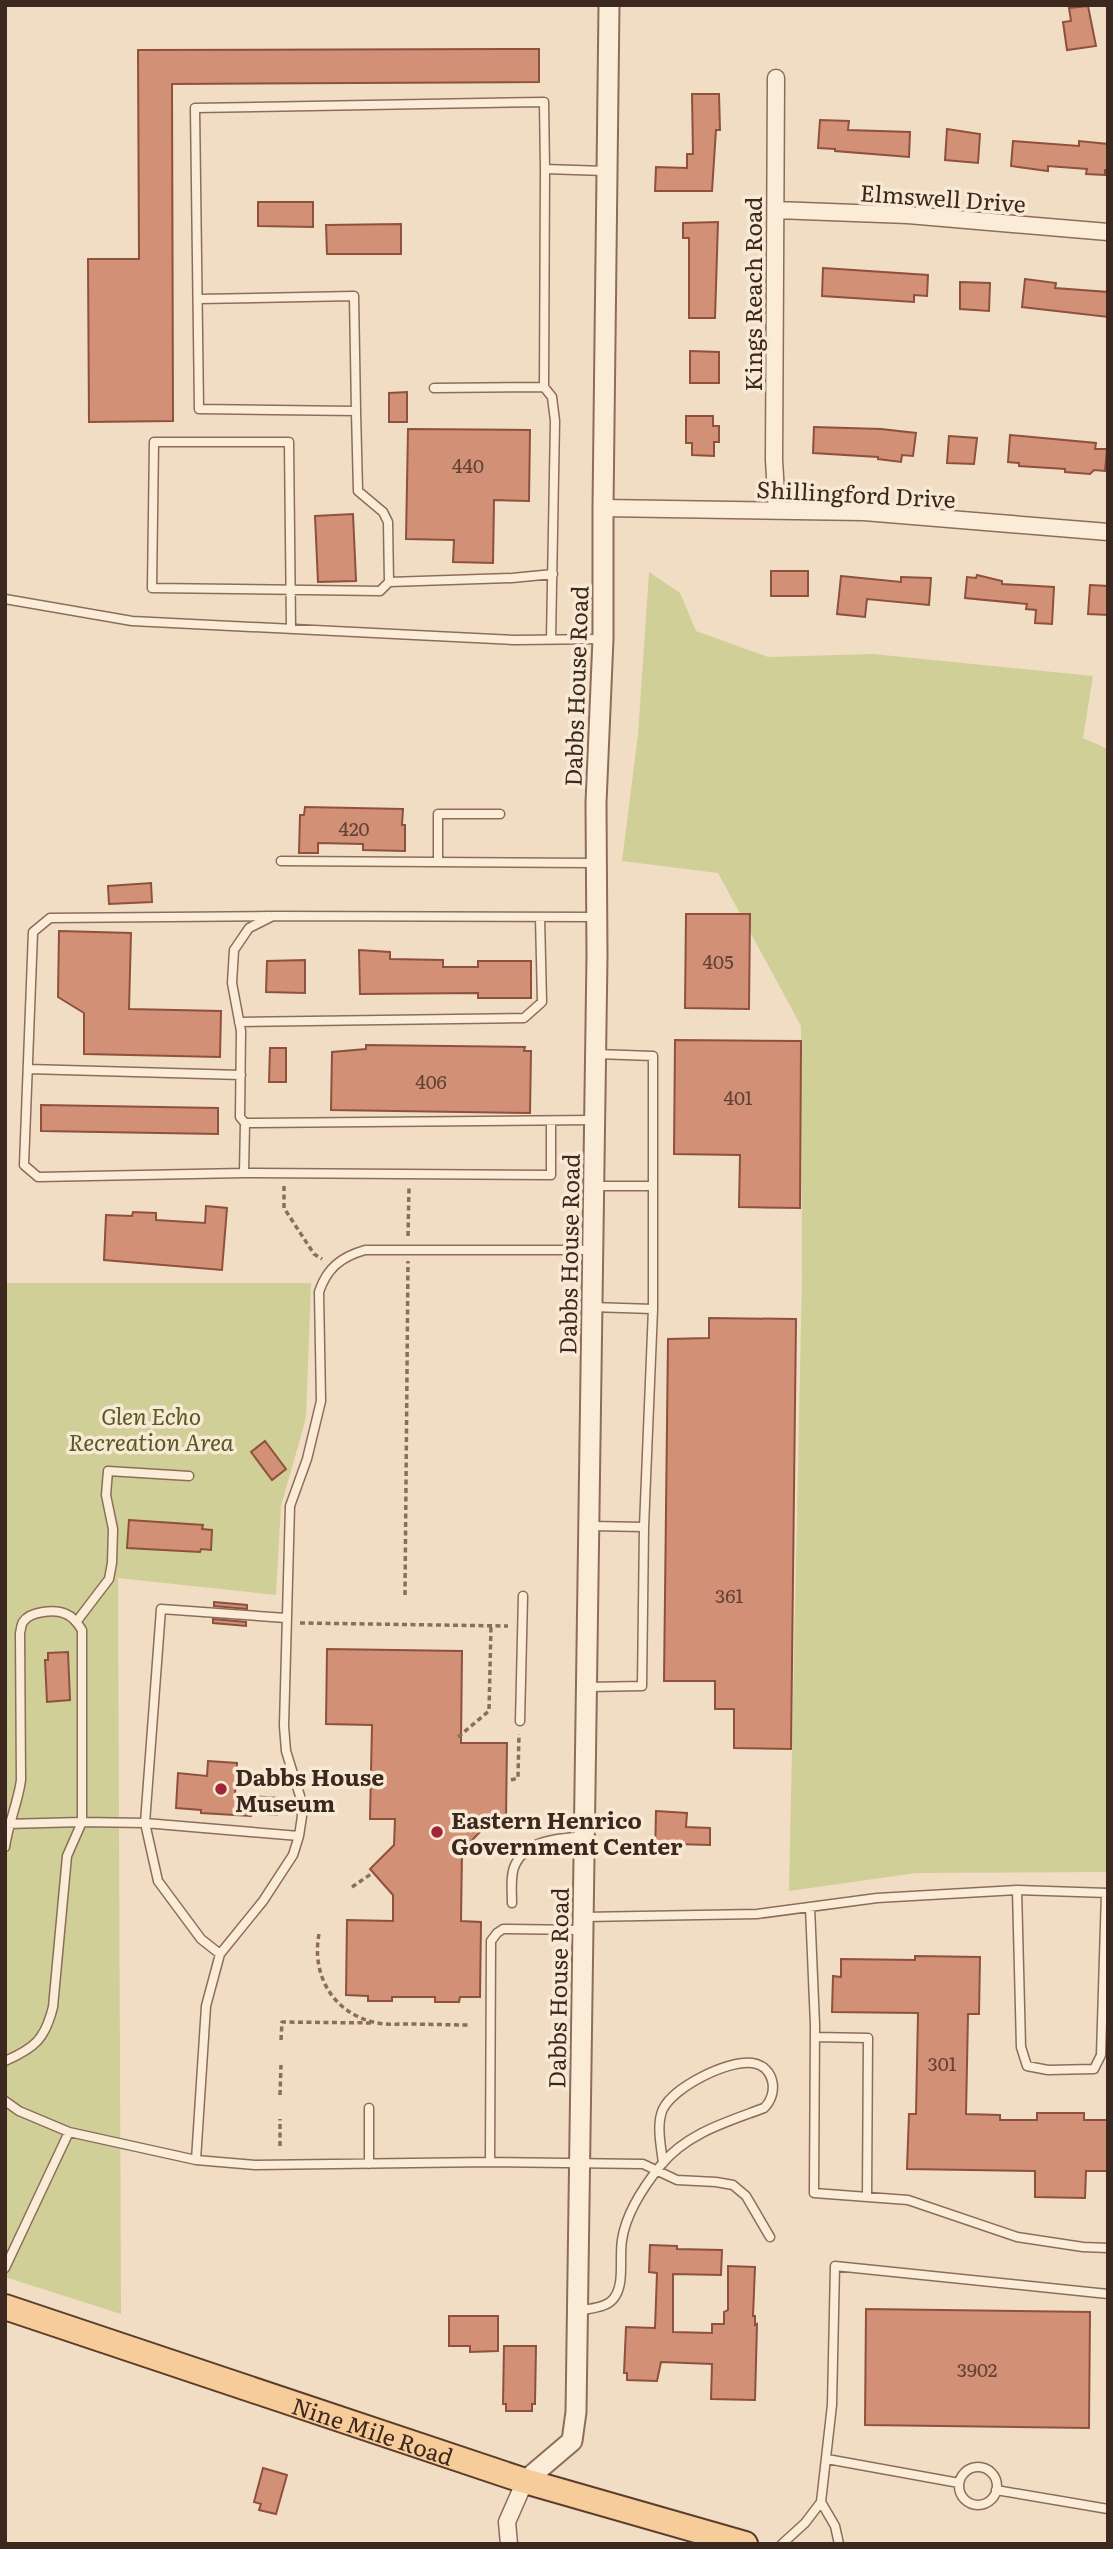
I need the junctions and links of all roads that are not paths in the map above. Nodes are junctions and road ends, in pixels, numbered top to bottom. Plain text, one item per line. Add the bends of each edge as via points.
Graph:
1 (609, 5) edge
2 (776, 78) dead end
3 (545, 169) junction
4 (608, 171) junction
5 (776, 210) junction
6 (1108, 232) edge
7 (198, 299) junction
8 (544, 387) junction
9 (434, 388) dead end
10 (356, 411) junction
11 (603, 508) junction
12 (776, 510) junction
13 (1108, 532) edge
14 (553, 574) junction
15 (389, 582) junction
16 (290, 591) junction
17 (5, 599) edge
18 (291, 629) junction
19 (551, 639) junction
20 (603, 639) junction
21 (500, 814) dead end
22 (281, 861) dead end
23 (438, 862) junction
24 (597, 863) junction
25 (273, 916) junction
26 (540, 917) junction
27 (597, 917) junction
28 (239, 1022) junction
29 (596, 1054) junction
30 (28, 1069) junction
31 (240, 1075) junction
32 (594, 1120) junction
33 (551, 1121) junction
34 (245, 1123) junction
35 (244, 1173) junction
36 (593, 1186) junction
37 (653, 1186) junction
38 (592, 1250) junction
39 (592, 1307) junction
40 (653, 1309) junction
41 (188, 1476) dead end
42 (589, 1526) junction
43 (644, 1527) junction
44 (523, 1596) dead end
45 (286, 1618) junction
46 (77, 1621) junction
47 (588, 1687) junction
48 (520, 1721) road end
49 (82, 1822) junction
50 (145, 1823) junction
51 (7, 1825) edge
52 (299, 1836) junction
53 (584, 1836) junction
54 (5, 1847) edge
55 (1017, 1890) junction
56 (1107, 1893) edge
57 (512, 1903) dead end
58 (810, 1907) junction
59 (583, 1924) junction
60 (220, 1954) junction
61 (815, 2037) junction
62 (5, 2061) edge
63 (5, 2101) edge
64 (369, 2108) dead end
65 (69, 2132) junction
66 (196, 2160) junction
67 (490, 2162) junction
68 (578, 2162) junction
69 (663, 2162) junction
70 (369, 2164) junction
71 (657, 2171) junction
72 (867, 2197) junction
73 (770, 2237) dead end
74 (1108, 2248) edge
75 (5, 2268) edge
76 (1108, 2294) edge
77 (5, 2307) edge
78 (576, 2311) junction
79 (827, 2459) junction
80 (525, 2481) junction
81 (959, 2483) junction
82 (996, 2490) junction
83 (821, 2502) junction
84 (1108, 2509) edge
85 (509, 2544) edge
86 (745, 2544) edge
87 (782, 2544) edge
88 (839, 2544) edge

1 - 4 street, Dabbs House Road
2 - 5 street, Kings Reach Road
3 - 4 lane
3 - 7 lane via 544,102 195,108
3 - 8 lane
4 - 11 street, Dabbs House Road
5 - 6 street, Elmswell Drive via 908,215
5 - 12 street, Kings Reach Road
7 - 10 lane via 199,410
7 - 10 lane via 354,296
8 - 9 lane
8 - 14 lane via 552,397 555,421
10 - 15 lane via 358,491 388,522
11 - 12 street, Shillingford Drive
11 - 20 street, Dabbs House Road
12 - 13 street, Shillingford Drive via 864,512
14 - 15 lane
14 - 19 lane
15 - 16 lane via 380,592
16 - 16 lane via 289,442 154,442 152,588
16 - 18 lane
17 - 18 lane via 132,621
18 - 19 lane
19 - 20 lane
20 - 24 street, Dabbs House Road
21 - 23 lane via 438,814
22 - 23 lane
23 - 24 lane
24 - 27 street, Dabbs House Road
25 - 26 lane
25 - 28 lane via 249,928 233,950 232,983
25 - 30 lane via 50,918 33,932
26 - 27 lane
26 - 28 lane via 542,1002 524,1018
27 - 29 street, Dabbs House Road
28 - 31 lane
29 - 32 street, Dabbs House Road
29 - 37 lane via 653,1056
30 - 31 lane
30 - 35 lane via 24,1165 38,1177
31 - 34 lane via 240,1117
32 - 33 lane
32 - 36 street, Dabbs House Road
33 - 34 lane
33 - 35 lane via 551,1175
34 - 35 lane
36 - 37 lane
36 - 38 street, Dabbs House Road
37 - 40 lane
38 - 39 street, Dabbs House Road
38 - 45 lane via 365,1250 345,1256 324,1276 319,1292 321,1401 290,1506
39 - 40 lane
39 - 42 street, Dabbs House Road
40 - 43 lane
41 - 46 lane via 108,1471 106,1495 113,1529 109,1579
42 - 43 lane
42 - 47 street, Dabbs House Road
43 - 47 lane via 642,1686
44 - 48 lane
45 - 50 lane via 161,1609
45 - 52 lane via 284,1726 286,1751 300,1797
46 - 49 lane via 83,1657
46 - 51 lane via 49,1611 23,1622 21,1780
47 - 53 street, Dabbs House Road
49 - 50 lane
49 - 51 lane
49 - 62 lane via 67,1856 49,2022 43,2038
50 - 52 lane
50 - 60 lane via 158,1881 201,1939
51 - 54 lane
52 - 60 lane via 293,1855 263,1901
53 - 57 lane via 548,1840 523,1854 515,1865
53 - 59 street, Dabbs House Road
55 - 56 lane
55 - 56 lane via 1021,2047 1027,2066 1048,2070 1094,2069 1101,2055
55 - 58 lane
58 - 59 lane
58 - 61 lane
59 - 67 lane via 503,1929 491,1941
59 - 68 street, Dabbs House Road
60 - 66 lane via 206,2006
61 - 72 lane via 814,2193
61 - 72 lane via 868,2038
63 - 65 lane
64 - 70 lane
65 - 66 lane
65 - 75 lane
66 - 70 lane via 256,2165
67 - 68 lane
67 - 70 lane
68 - 71 lane via 643,2164
68 - 78 street, Dabbs House Road
69 - 69 lane via 684,2143 769,2104 774,2086 766,2071 752,2063 735,2064 714,2071 674,2096 660,2118
69 - 71 lane
71 - 73 lane via 677,2180 733,2185 746,2196
71 - 78 lane via 630,2214 613,2300
72 - 74 lane via 908,2200 1017,2237
76 - 79 lane via 835,2266
77 - 80 main road, Nine Mile Road
78 - 80 street, Dabbs House Road via 572,2441
79 - 81 lane
79 - 83 lane
80 - 85 street via 507,2522
80 - 86 main road, Nine Mile Road
81 - 82 lane via 961,2496 971,2504 990,2501
81 - 82 lane via 969,2469 981,2468 995,2478
82 - 84 lane
83 - 87 lane
83 - 88 lane

